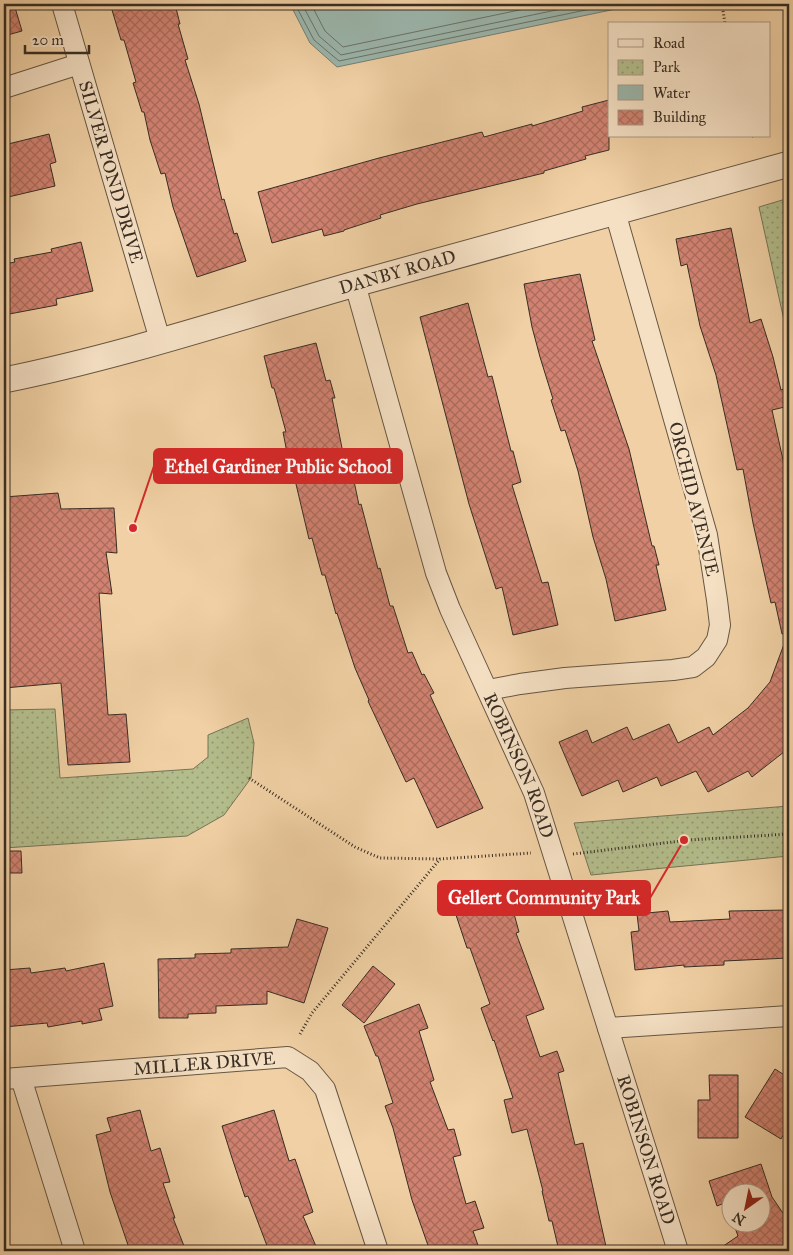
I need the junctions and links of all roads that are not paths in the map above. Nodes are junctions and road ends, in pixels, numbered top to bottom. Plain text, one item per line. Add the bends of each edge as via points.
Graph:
1 (62, 4) edge
2 (79, 64) junction
3 (4, 88) edge
4 (789, 164) edge
5 (615, 212) junction
6 (355, 284) junction
7 (160, 340) junction
8 (4, 380) edge
9 (488, 690) junction
10 (789, 1016) edge
11 (608, 1028) junction
12 (12, 1078) edge
13 (75, 1251) edge
14 (378, 1251) edge
15 (678, 1251) edge

1 - 2 street, SILVER POND DRIVE
2 - 3 street
2 - 7 street, SILVER POND DRIVE
4 - 5 street, DANBY ROAD
5 - 6 street, DANBY ROAD
5 - 9 street, ORCHID AVENUE via 707,535 718,600 720,625 717,640 706,657 692,667 565,678
6 - 7 street, DANBY ROAD
6 - 9 street, ROBINSON ROAD via 436,573
7 - 8 street, DANBY ROAD
9 - 11 street, ROBINSON ROAD via 534,792
10 - 11 street
11 - 15 street, ROBINSON ROAD
12 - 13 street
12 - 14 street, MILLER DRIVE via 288,1058 310,1071 325,1089

